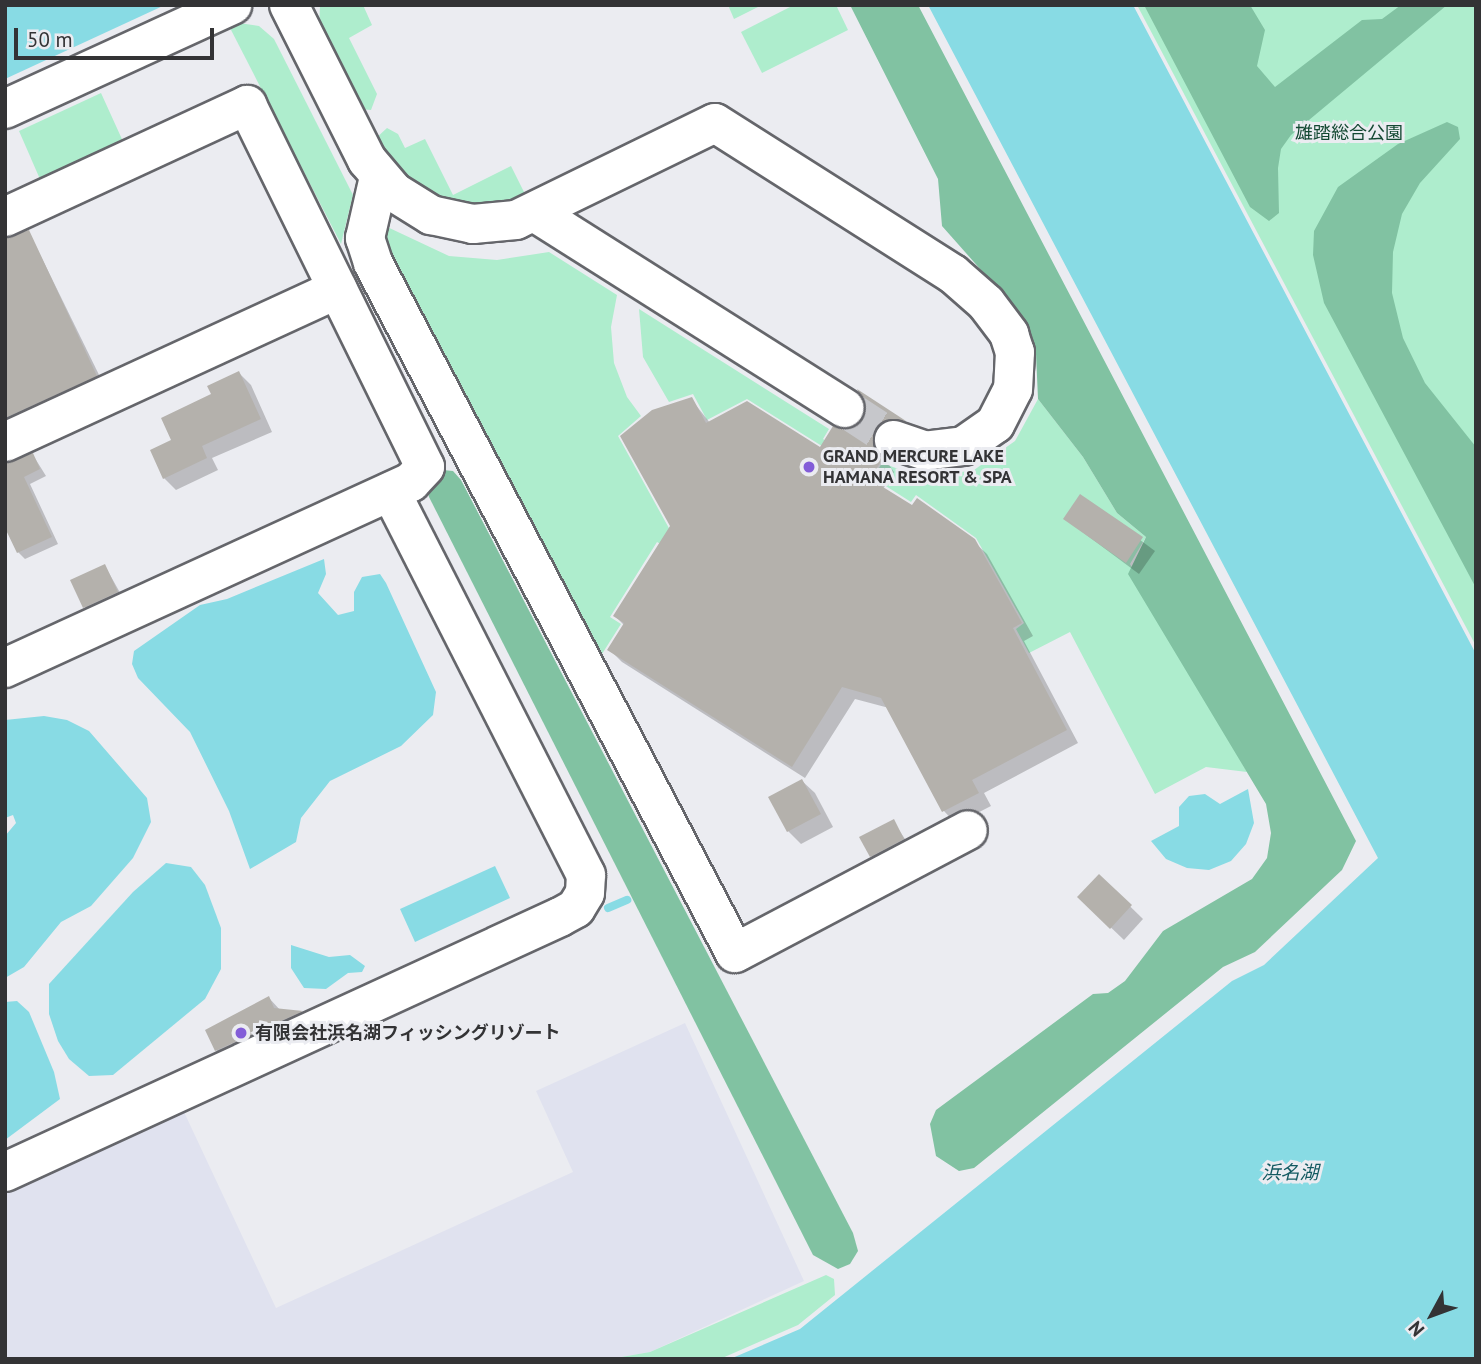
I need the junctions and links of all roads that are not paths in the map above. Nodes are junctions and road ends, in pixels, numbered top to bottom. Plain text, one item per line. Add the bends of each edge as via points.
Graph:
1 (232, 5) edge
2 (289, 5) edge
3 (5, 109) edge
4 (379, 177) junction
5 (536, 213) junction
6 (5, 217) edge
7 (337, 289) junction
8 (845, 408) tunnel mouth
9 (894, 440) tunnel mouth
10 (5, 442) edge
11 (391, 492) junction
12 (5, 668) edge
13 (968, 830) dead end
14 (5, 1172) edge

1 - 3 street
2 - 4 street
4 - 5 street via 412,205 452,221 495,224
4 - 13 street via 365,238 373,262 735,953
5 - 8 street
5 - 9 street via 715,123 953,274 986,303 1009,334 1016,372 1013,390 995,424 964,446 945,451 926,452
6 - 7 street via 247,106
7 - 10 street
7 - 11 street via 423,457 421,477
11 - 12 street
11 - 14 street via 586,875 585,893 576,908 560,917

